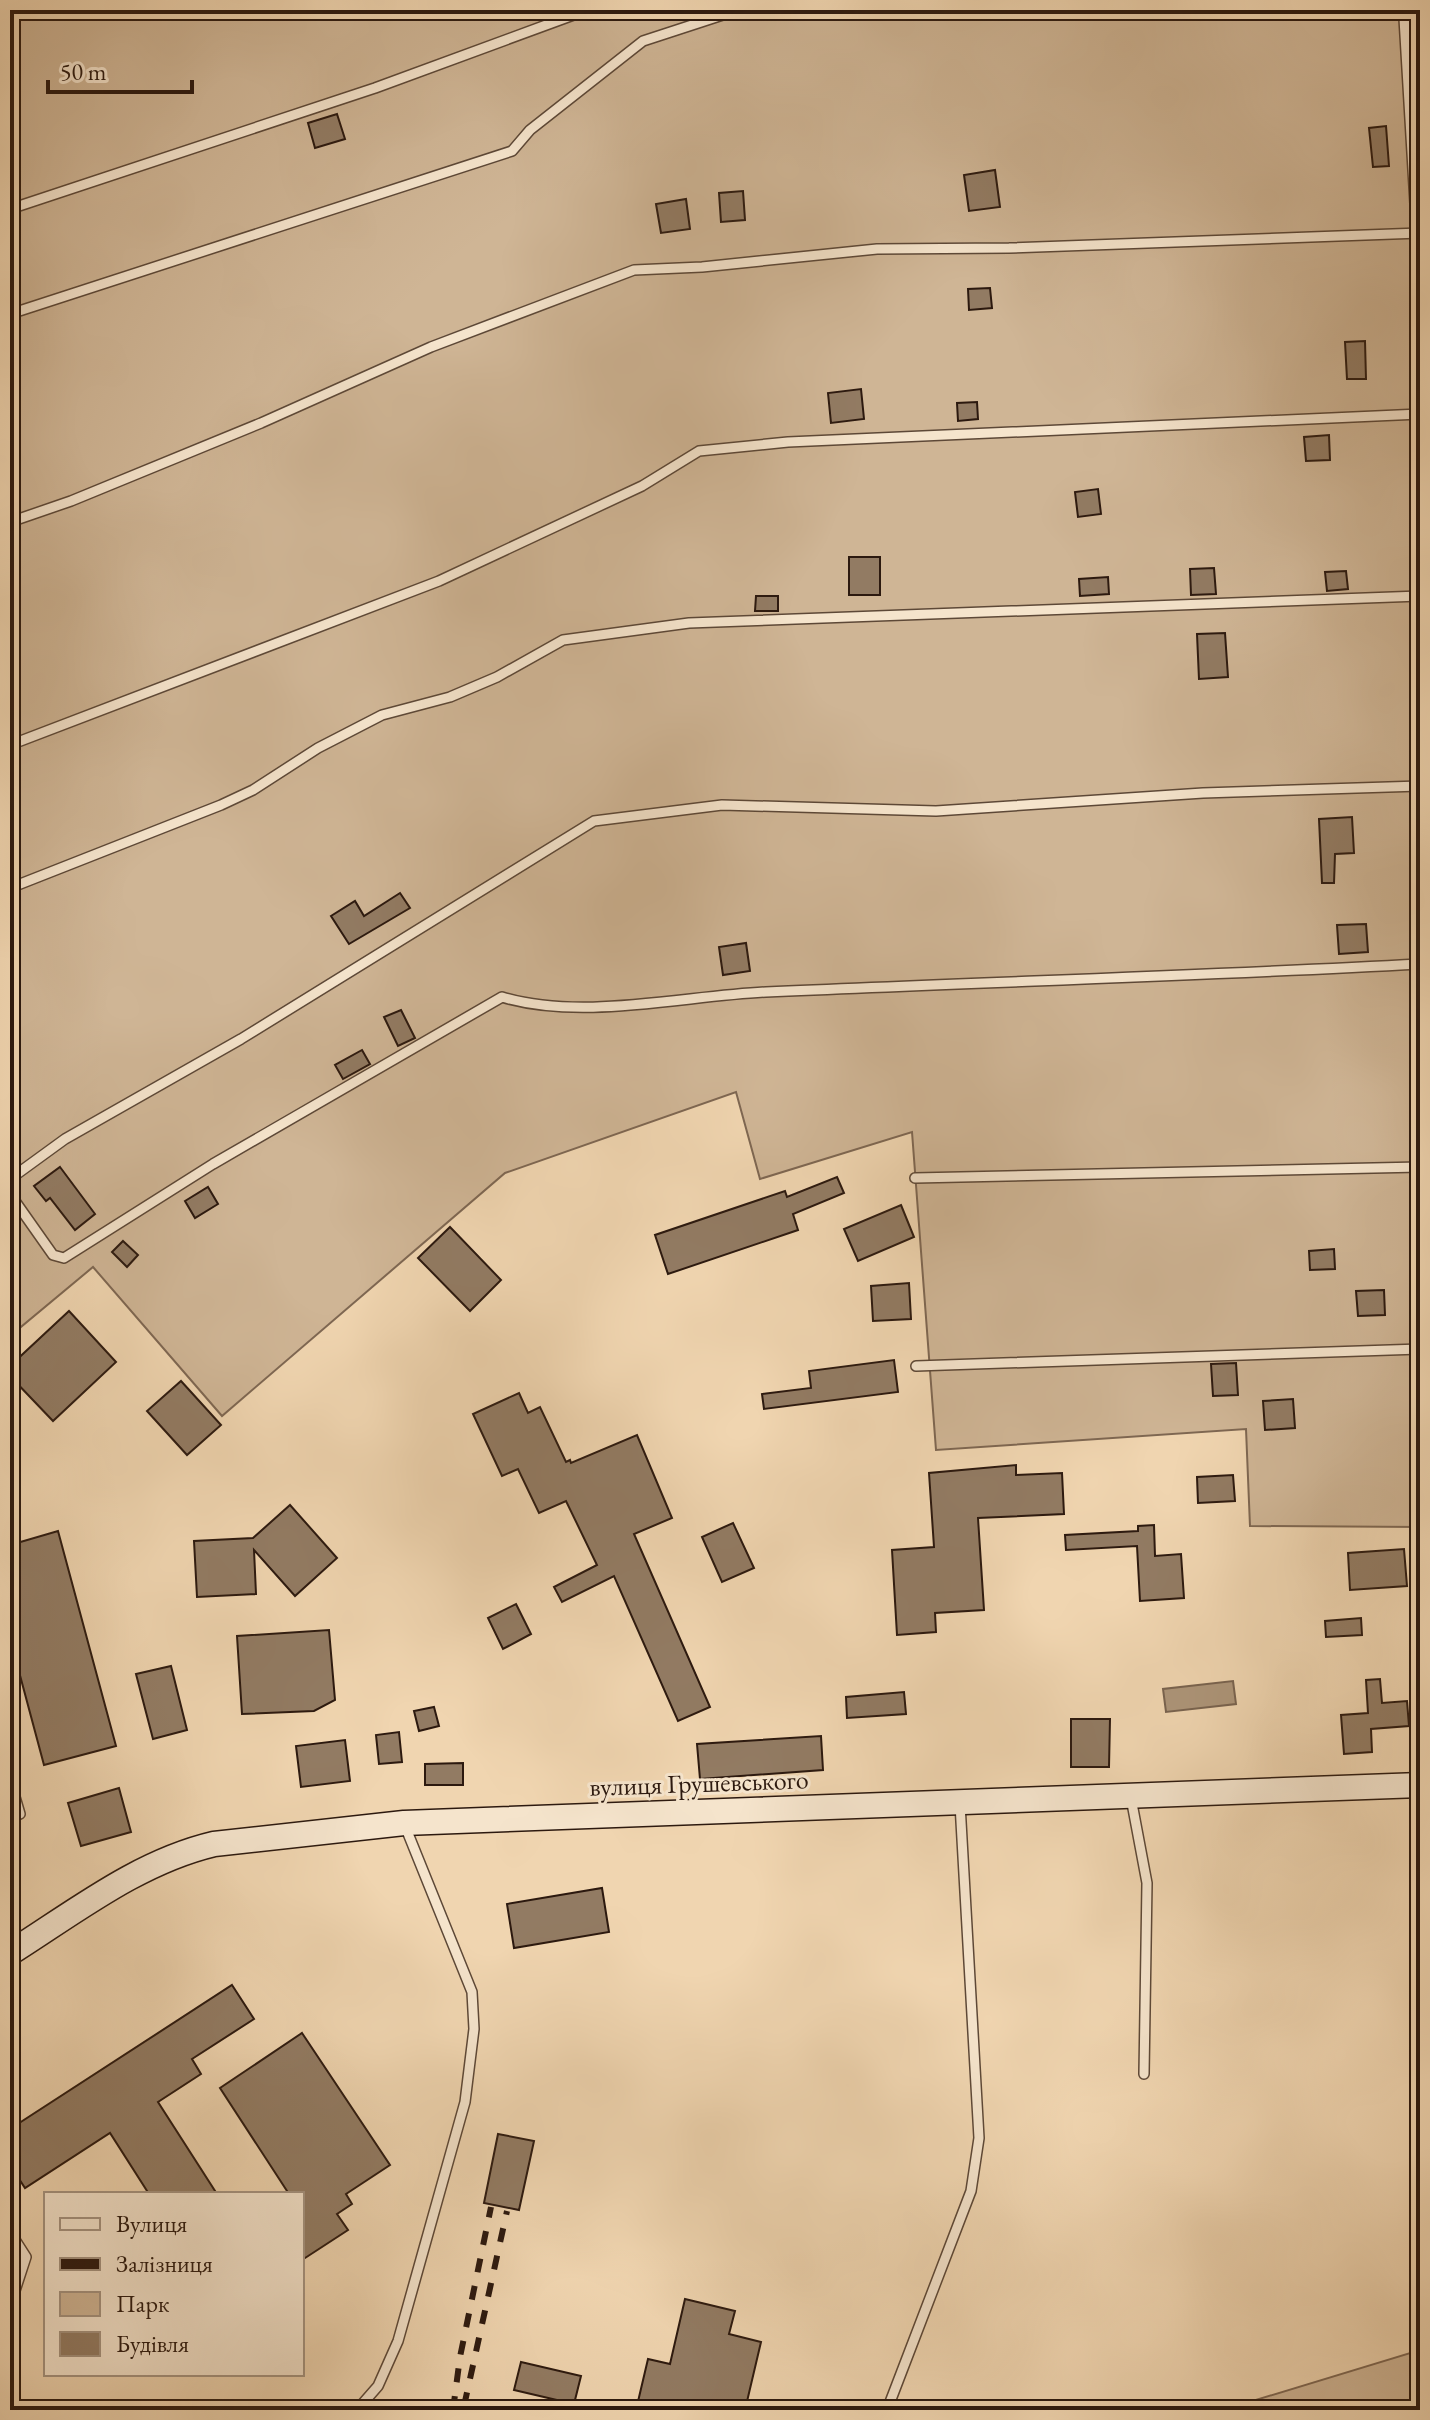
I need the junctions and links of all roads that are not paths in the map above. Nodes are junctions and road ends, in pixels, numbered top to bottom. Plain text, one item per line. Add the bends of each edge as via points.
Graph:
1 (587, 10) edge
2 (738, 10) edge
3 (1408, 10) edge
4 (10, 209) edge
5 (1420, 212) edge
6 (1420, 233) edge
7 (10, 314) edge
8 (1420, 414) edge
9 (10, 522) edge
10 (1420, 596) edge
11 (10, 745) edge
12 (1420, 786) edge
13 (10, 888) edge
14 (1420, 964) edge
15 (1420, 1167) edge
16 (915, 1178) dead end
17 (10, 1179) edge
18 (10, 1194) edge
19 (1420, 1349) edge
20 (916, 1366) dead end
21 (10, 1780) edge
22 (1420, 1785) edge
23 (1130, 1794) junction
24 (960, 1801) junction
25 (10, 1817) edge
26 (404, 1823) junction
27 (10, 1953) edge
28 (1144, 2074) dead end
29 (10, 2232) edge
30 (10, 2306) edge
31 (357, 2410) edge
32 (887, 2410) edge

1 - 4 lane via 375,88
2 - 7 lane via 643,41 530,130 512,151
3 - 5 street
6 - 9 lane via 877,249 634,270 431,347 261,423
8 - 11 lane via 788,442 699,451 642,486 439,581
10 - 13 lane via 689,623 563,640 450,697 382,715 221,805
12 - 17 lane via 1203,793 936,811 722,805 594,821 241,1039 65,1139
14 - 18 lane via 753,993 565,1009 502,997 213,1164 64,1258 53,1255
15 - 16 lane
19 - 20 lane
21 - 25 lane via 20,1814
22 - 23 street, вулиця Грушевського
23 - 24 street, вулиця Грушевського
23 - 28 lane via 1147,1883
24 - 26 street, вулиця Грушевського
24 - 32 lane via 979,2138 971,2191
26 - 27 street, вулиця Грушевського via 183,1851 138,1872
26 - 31 lane via 472,1992 474,2029 465,2102 398,2341 378,2386
29 - 30 lane via 26,2257

